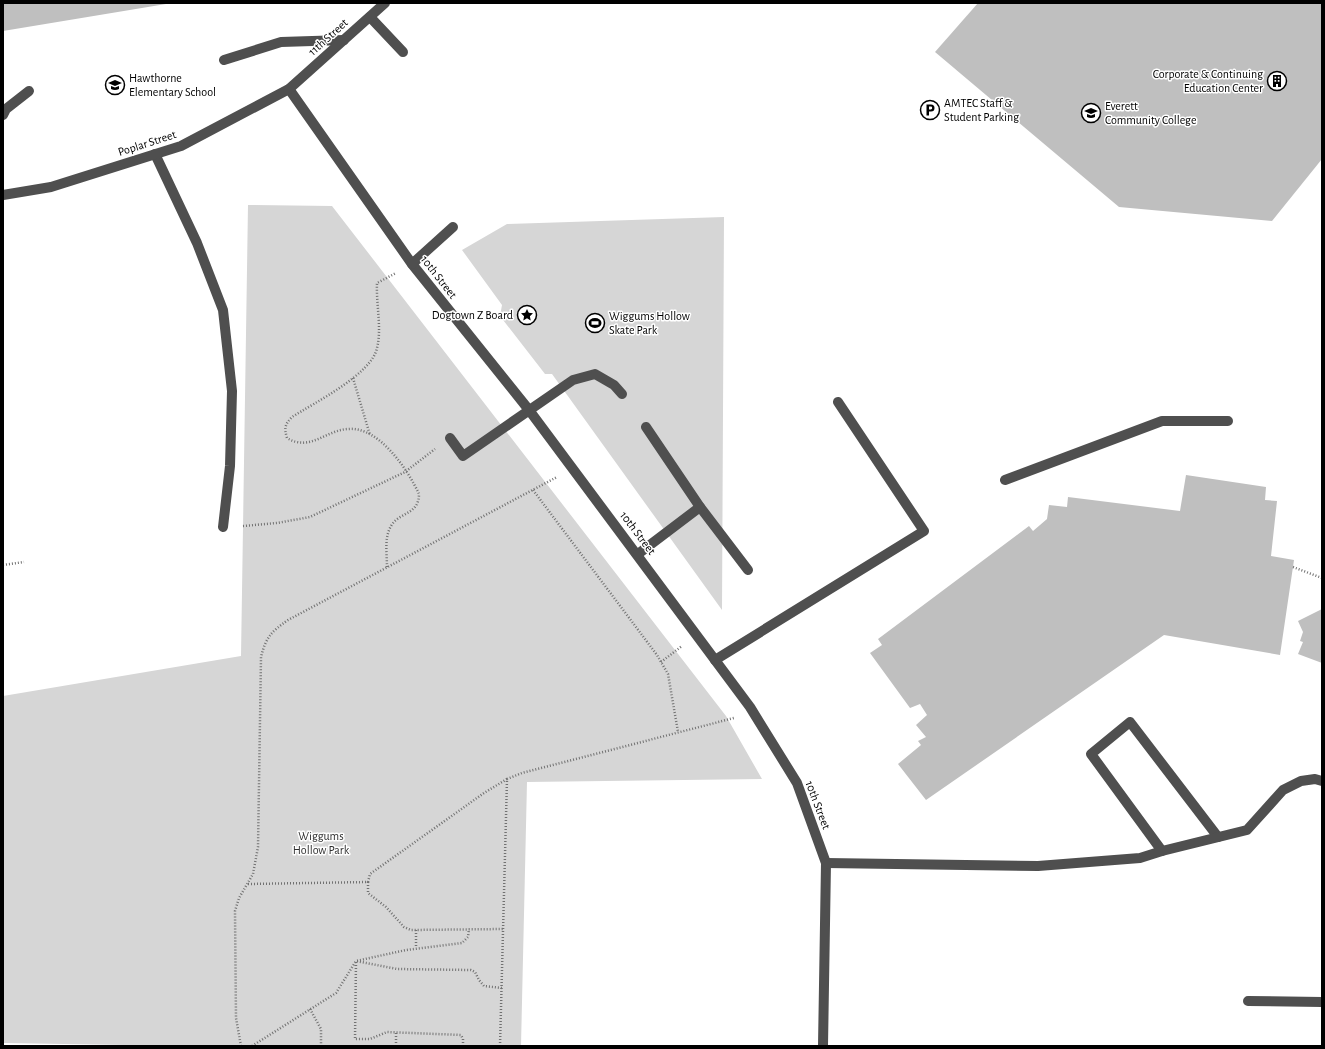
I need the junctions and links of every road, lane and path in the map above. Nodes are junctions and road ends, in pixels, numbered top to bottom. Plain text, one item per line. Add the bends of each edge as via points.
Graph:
1 (385, 3) edge
2 (370, 17) junction
3 (344, 40) junction
4 (403, 52) dead end
5 (224, 60) dead end
6 (289, 90) junction
7 (29, 91) dead end
8 (3, 115) edge
9 (155, 154) junction
10 (3, 195) edge
11 (453, 227) dead end
12 (412, 264) junction
13 (353, 378) junction
14 (622, 394) dead end
15 (838, 402) dead end
16 (529, 410) junction
17 (1228, 420) dead end
18 (646, 428) dead end
19 (370, 435) junction
20 (450, 438) joint
21 (573, 468) junction
22 (405, 472) junction
23 (1005, 480) dead end
24 (533, 490) junction
25 (700, 507) junction
26 (223, 527) joint
27 (638, 554) junction
28 (24, 562) dead end
29 (3, 565) edge
30 (387, 568) junction
31 (1293, 568) dead end
32 (748, 570) dead end
33 (1322, 578) edge
34 (697, 635) junction
35 (715, 660) junction
36 (661, 662) junction
37 (753, 713) junction
38 (678, 732) junction
39 (507, 779) junction
40 (1322, 781) edge
41 (1218, 837) junction
42 (1162, 850) junction
43 (826, 863) junction
44 (368, 882) junction
45 (247, 884) junction
46 (469, 929) junction
47 (503, 929) junction
48 (416, 930) junction
49 (416, 948) junction
50 (356, 961) junction
51 (502, 988) junction
52 (1248, 1001) dead end
53 (1322, 1002) edge
54 (310, 1009) junction
55 (396, 1032) junction
56 (241, 1046) edge
57 (252, 1046) edge
58 (321, 1046) edge
59 (396, 1046) edge
60 (463, 1046) edge
61 (500, 1046) edge
62 (823, 1046) edge

1 - 2 street, 11th Street
2 - 3 street, 11th Street
2 - 4 street
3 - 5 street via 281,42
3 - 6 street, 11th Street
6 - 9 street, Poplar Street via 180,146
6 - 12 street, 10th Street
7 - 8 street via 6,109
9 - 10 street, Poplar Street via 51,187
9 - 26 street via 197,243 223,310 232,391 230,466
11 - 12 street
12 - 13 path via 378,283 378,349 371,362
12 - 16 street, 10th Street
13 - 19 path
13 - 19 path via 292,417 284,430 287,438 306,443 348,429
14 - 16 street via 614,385 595,374 573,380
15 - 35 street via 924,531
16 - 20 street via 463,456
16 - 21 street, 10th Street
17 - 23 street via 1162,421
18 - 25 street
19 - 22 path via 377,437 386,445
20 - 22 path
21 - 24 path
21 - 27 street, 10th Street
22 - 26 path via 310,517 277,523
22 - 30 path via 419,494 419,501 392,524 387,542
24 - 30 path
24 - 36 path
25 - 27 street
25 - 32 street
27 - 34 street, 10th Street
28 - 29 path
30 - 45 path via 288,620 274,630 265,641 261,657 258,847 253,874
31 - 33 path
34 - 35 street, 10th Street
34 - 36 path
35 - 37 street, 10th Street
36 - 38 path via 668,674
37 - 38 path
37 - 43 street, 10th Street via 797,783
38 - 39 path
39 - 44 path via 370,874
39 - 47 path
40 - 41 street via 1301,781 1283,790 1247,830
41 - 42 street
41 - 42 street via 1130,722 1091,754
42 - 43 street via 1140,858 1038,866
43 - 62 street, 10th Street
44 - 45 path
44 - 48 path via 368,893 386,907 404,927
45 - 56 path via 235,911 236,1018
46 - 47 path
46 - 48 path
46 - 49 path via 468,938 462,943
47 - 51 path
48 - 49 path
49 - 50 path
50 - 51 path via 397,969 471,970 476,972 484,986
50 - 54 path via 336,993
50 - 55 path via 355,1039 370,1040 387,1032
51 - 61 path
52 - 53 street
54 - 57 path
54 - 58 path via 321,1029
55 - 59 path
55 - 60 path via 461,1035

